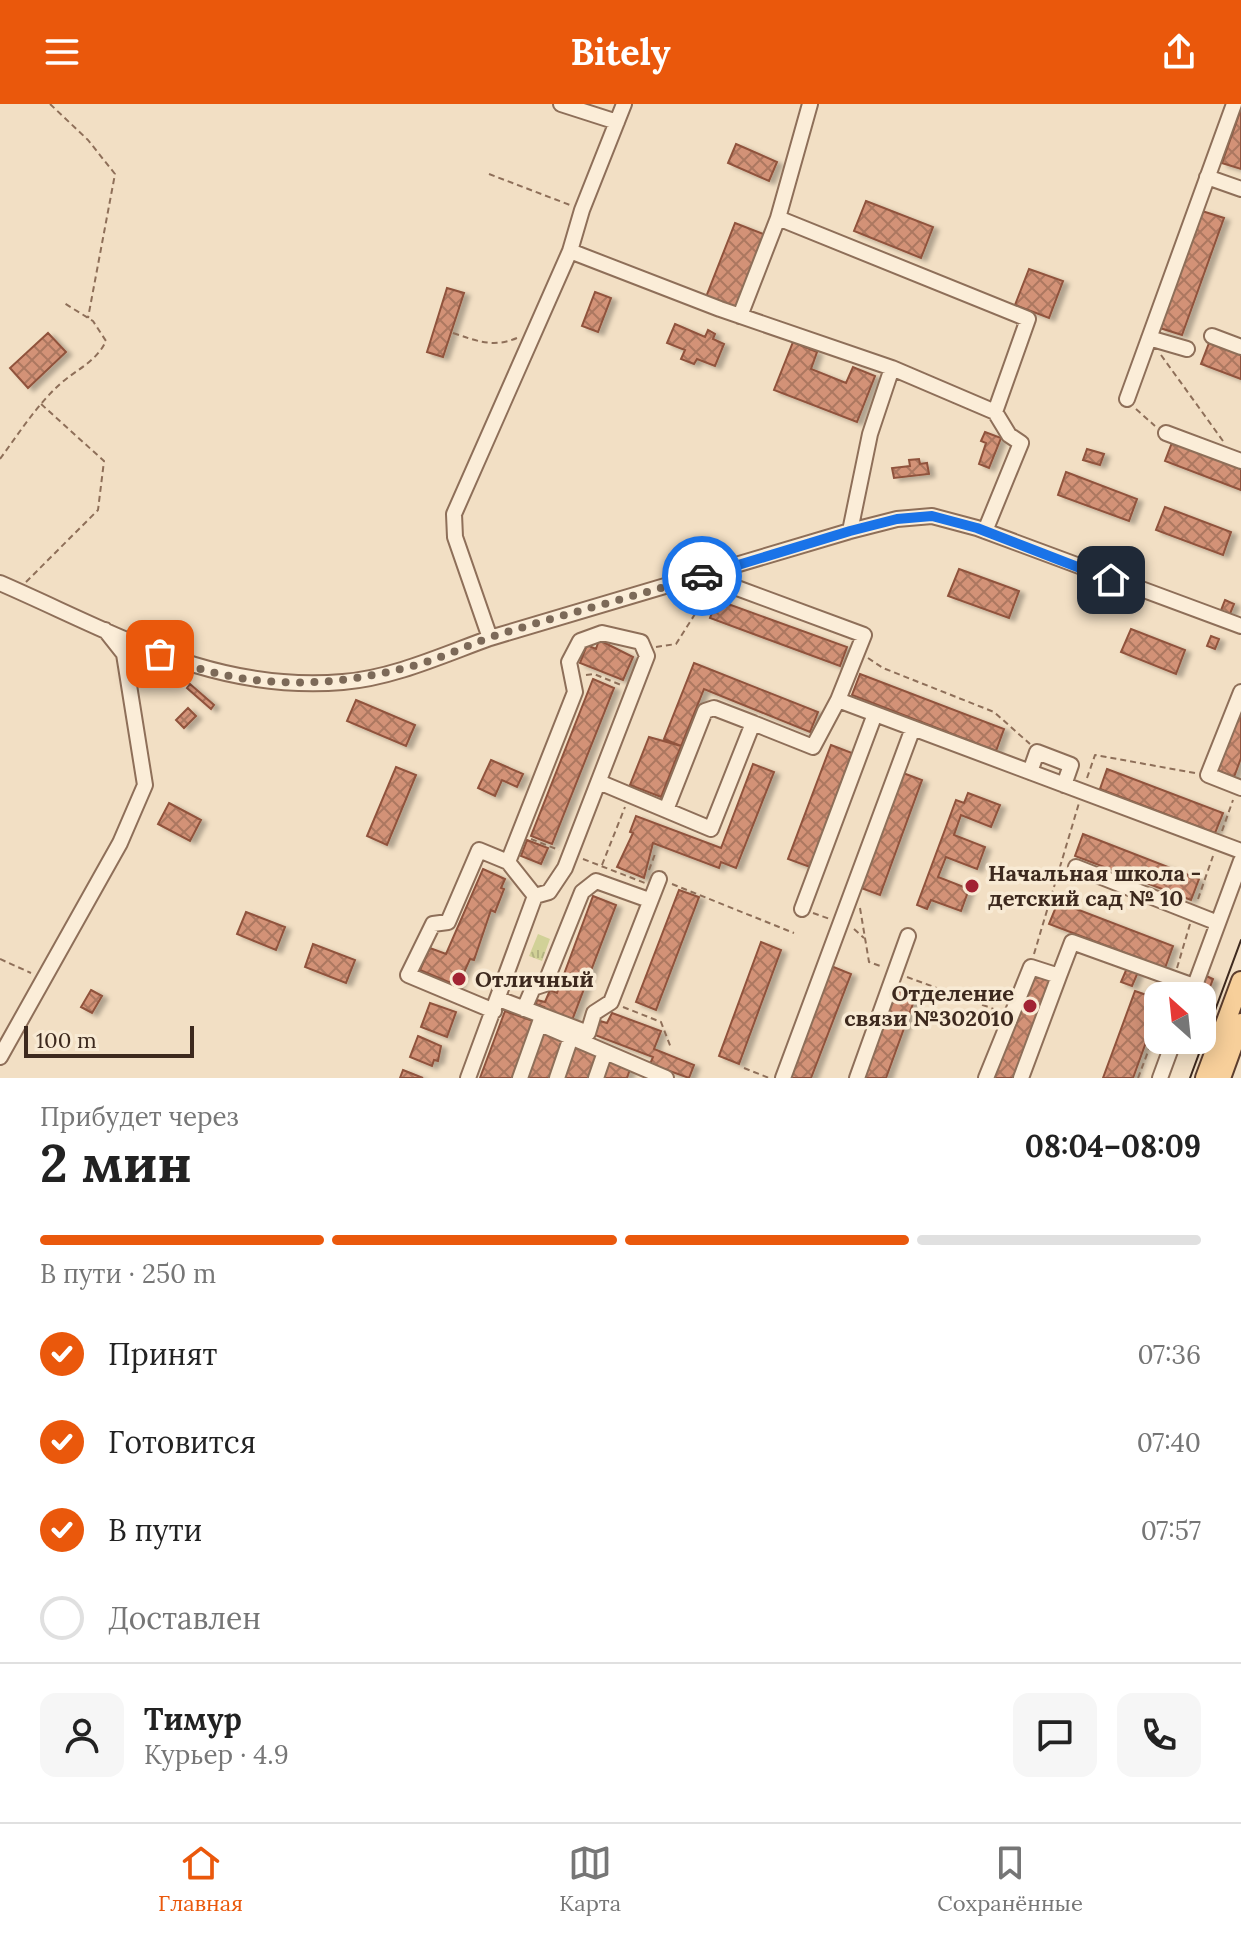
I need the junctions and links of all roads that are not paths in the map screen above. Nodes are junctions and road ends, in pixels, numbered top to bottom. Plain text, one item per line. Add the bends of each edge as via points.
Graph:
1 (561, 104) edge
2 (624, 104) edge
3 (810, 104) edge
4 (1234, 104) edge
5 (617, 122) junction
6 (1207, 177) junction
7 (1241, 189) edge
8 (778, 218) junction
9 (570, 251) junction
10 (740, 316) junction
11 (1212, 336) dead end
12 (1149, 338) junction
13 (1241, 347) edge
14 (1187, 349) dead end
15 (892, 368) junction
16 (1127, 399) road end
17 (995, 412) junction
18 (1166, 433) road end
19 (1239, 460) edge
20 (850, 531) junction
21 (985, 531) junction
22 (0, 583) edge
23 (737, 588) road end
24 (1241, 626) edge
25 (104, 628) junction
26 (490, 638) junction
27 (1241, 692) edge
28 (838, 700) junction
29 (875, 714) junction
30 (753, 723) junction
31 (913, 728) junction
32 (1030, 772) junction
33 (599, 782) junction
34 (1064, 785) junction
35 (1239, 788) edge
36 (666, 810) junction
37 (1241, 851) edge
38 (1241, 861) edge
39 (508, 862) junction
40 (1076, 867) dead end
41 (652, 881) road end
42 (535, 896) junction
43 (649, 900) junction
44 (802, 909) dead end
45 (1218, 923) junction
46 (908, 936) dead end
47 (1059, 976) junction
48 (1170, 982) edge
49 (1195, 982) edge
50 (1240, 988) edge
51 (497, 1005) junction
52 (524, 1009) junction
53 (540, 1022) junction
54 (1241, 1023) edge
55 (571, 1037) junction
56 (605, 1052) junction
57 (1169, 1054) edge
58 (0, 1057) edge
59 (638, 1073) edge
60 (468, 1078) edge
61 (520, 1078) edge
62 (557, 1078) edge
63 (596, 1078) edge
64 (666, 1078) edge
65 (783, 1078) edge
66 (857, 1078) edge
67 (986, 1078) edge
68 (1021, 1078) edge
69 (1160, 1078) edge
70 (1205, 1078) edge
71 (1221, 1078) edge

1 - 5 street
2 - 5 street
3 - 8 street
4 - 6 street
5 - 9 street
6 - 7 street
6 - 12 street
8 - 10 street
8 - 17 street via 1028,319
9 - 10 street
9 - 26 street via 454,514 455,537
10 - 15 street
11 - 13 street
12 - 14 street
12 - 16 street
15 - 17 street
15 - 20 street via 870,434
17 - 21 street via 1009,435 1021,443
18 - 19 street
20 - 21 street via 932,516
20 - 26 street
21 - 24 street
22 - 25 street
23 - 28 street via 864,635
25 - 26 street via 188,666 280,683 345,682 419,664
25 - 58 street via 124,654 145,785 120,843
27 - 35 street via 1208,775
28 - 29 street
28 - 30 street via 813,747
29 - 31 street
29 - 44 street
30 - 36 street via 714,708 705,711
30 - 36 street via 711,829
31 - 32 street
31 - 65 street
32 - 34 street
32 - 34 street via 1037,752 1071,765
33 - 36 street
33 - 39 street via 646,652 641,642 602,633 573,650 568,669 575,692
33 - 42 street via 565,868 549,892
34 - 37 street
38 - 45 street
39 - 42 street
39 - 51 street via 479,850 448,922 433,924 408,975
40 - 45 street
41 - 43 street
42 - 51 street
43 - 52 street via 596,881 582,892 545,984 533,988
43 - 52 street via 611,1002 594,1013 588,1033
45 - 49 street
46 - 66 street
47 - 48 street via 1072,942
47 - 67 street via 1031,967
47 - 68 street
50 - 70 main road
51 - 52 street
51 - 53 street
51 - 60 street
53 - 55 street
53 - 61 street
54 - 71 main road
55 - 56 street
55 - 62 street
56 - 59 street
56 - 63 street
57 - 69 street
59 - 64 street

